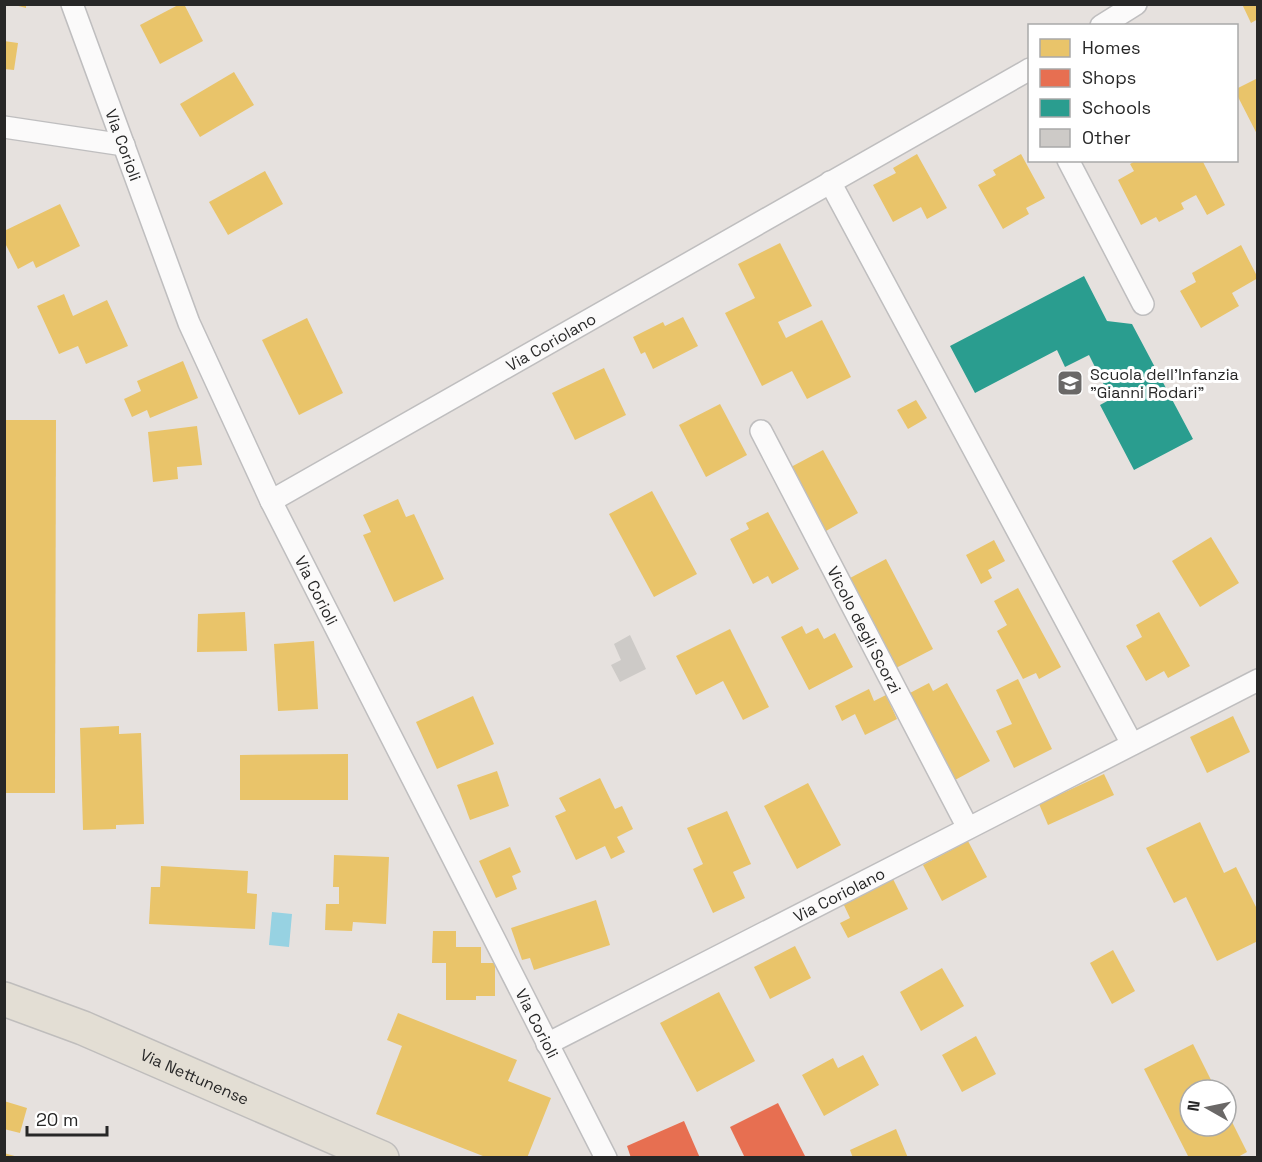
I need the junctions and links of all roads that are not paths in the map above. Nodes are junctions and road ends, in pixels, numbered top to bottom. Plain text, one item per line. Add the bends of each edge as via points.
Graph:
1 (72, 4) edge
2 (1136, 4) edge
3 (1104, 24) edge
4 (1027, 77) edge
5 (4, 127) edge
6 (124, 145) junction
7 (1069, 162) edge
8 (830, 182) junction
9 (1143, 304) dead end
10 (761, 431) dead end
11 (271, 501) junction
12 (1257, 680) edge
13 (1132, 744) junction
14 (968, 828) junction
15 (4, 999) edge
16 (547, 1044) junction
17 (382, 1158) edge
18 (606, 1158) edge

1 - 6 street, Via Corioli
2 - 3 street
4 - 8 street, Via Coriolano
5 - 6 street
6 - 11 street, Via Corioli via 192,330
7 - 9 street
8 - 11 street, Via Coriolano
8 - 13 street
10 - 14 street, Vicolo degli Scorzi
11 - 16 street, Via Corioli
12 - 13 street, Via Coriolano
13 - 14 street, Via Coriolano
14 - 16 street, Via Coriolano
15 - 17 main road, Via Nettunense via 83,1028
16 - 18 street, Via Corioli

